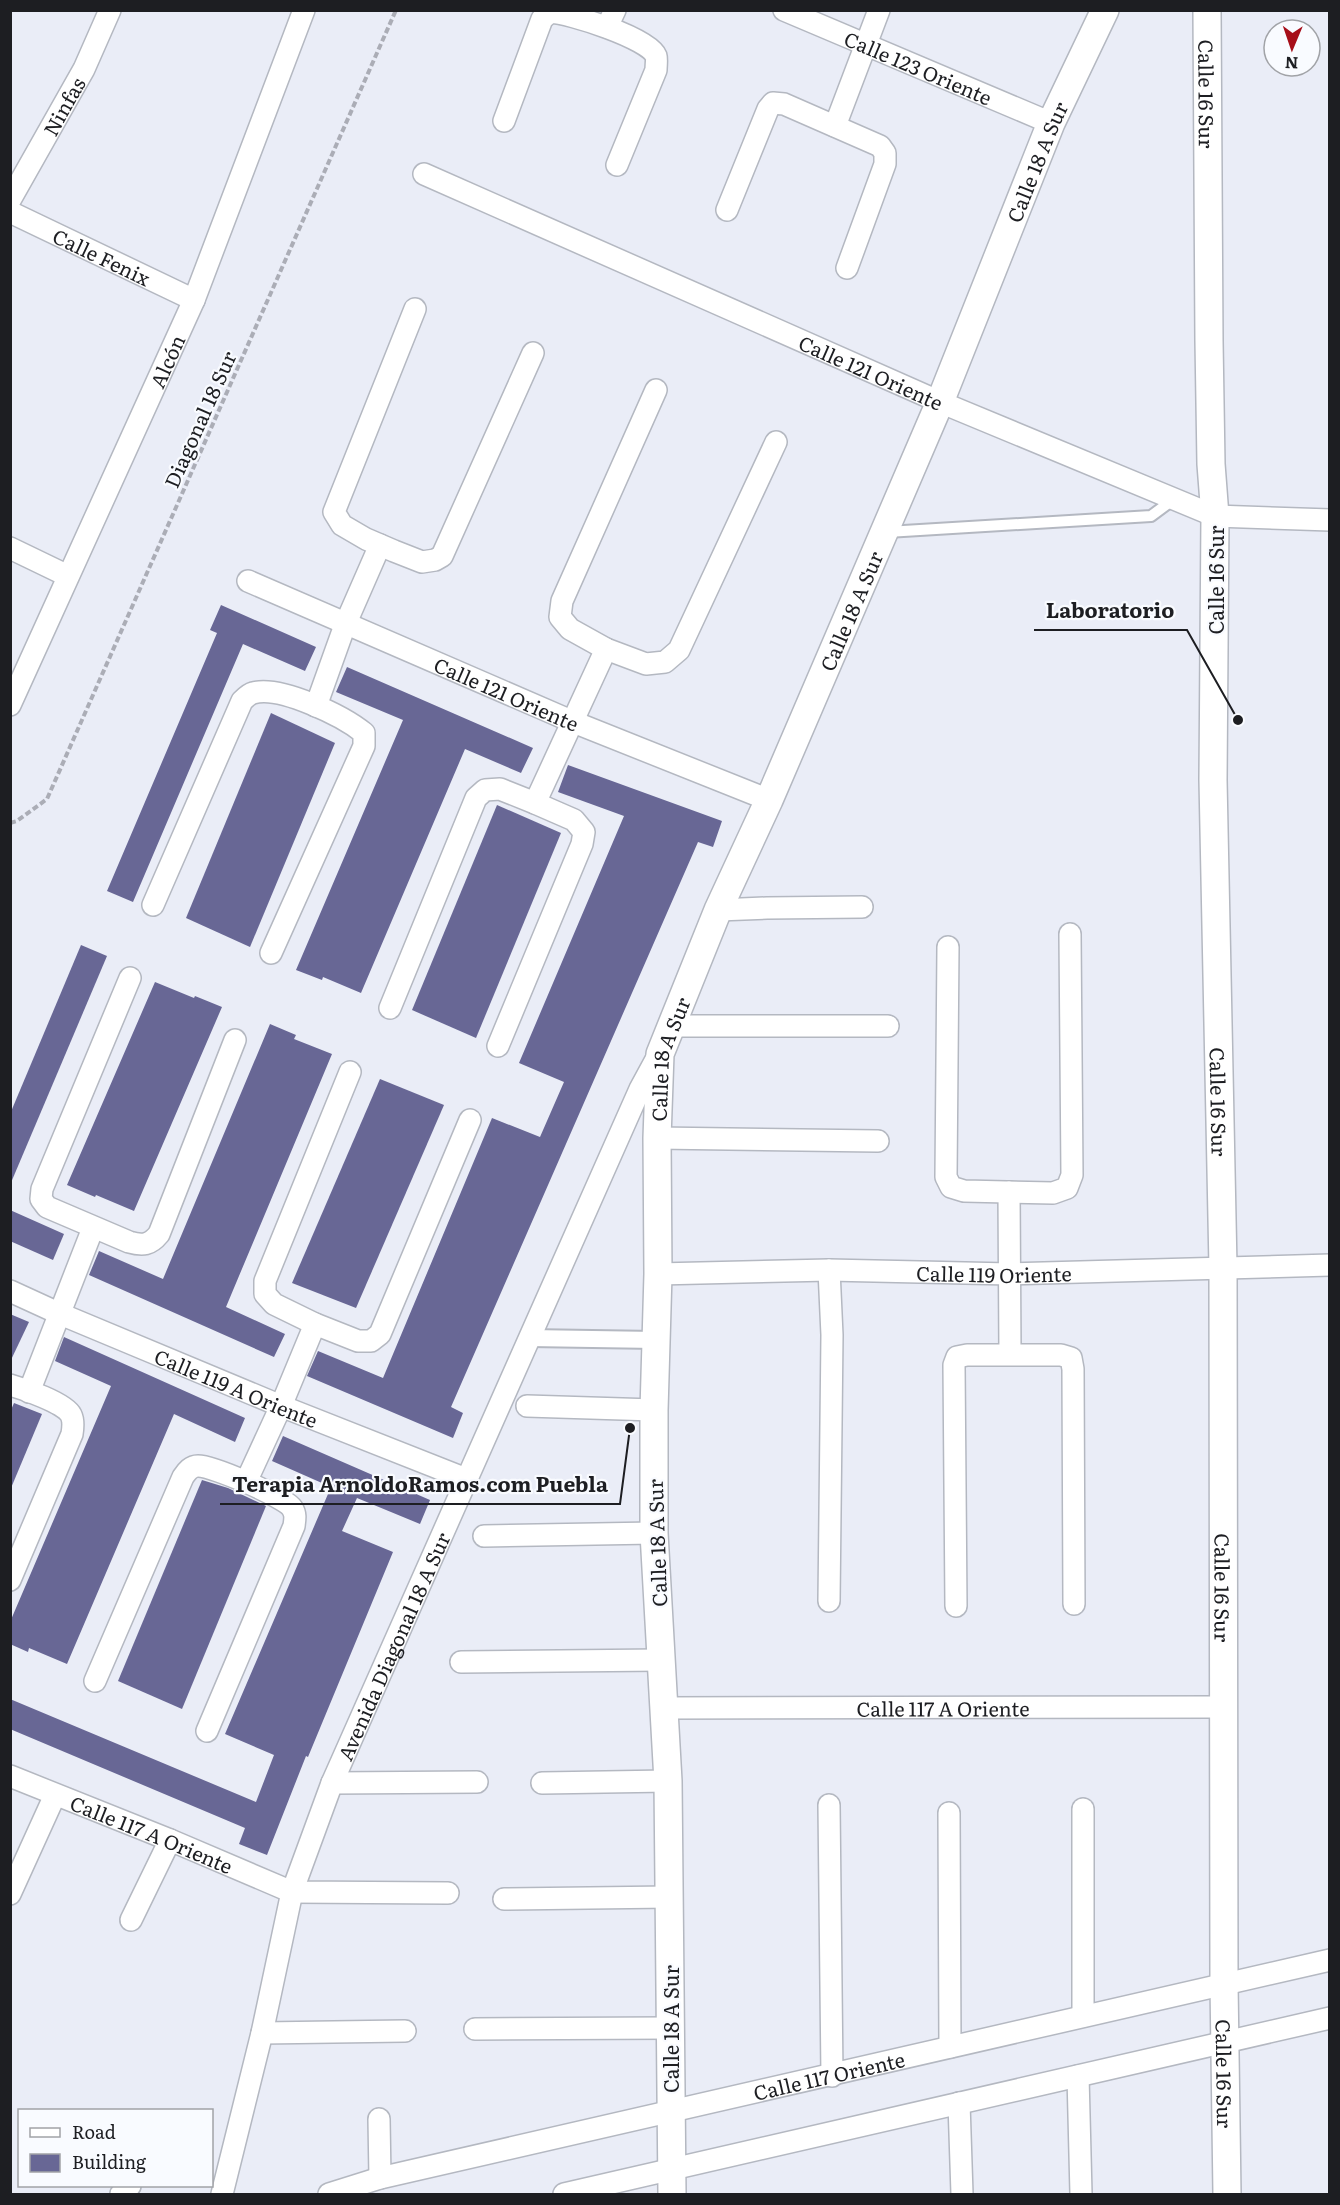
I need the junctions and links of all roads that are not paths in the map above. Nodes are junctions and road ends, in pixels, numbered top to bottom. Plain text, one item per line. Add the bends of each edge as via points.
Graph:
1 (110, 10) edge
2 (304, 10) edge
3 (784, 10) edge
4 (879, 10) edge
5 (1104, 10) edge
6 (1207, 10) edge
7 (611, 19) edge
8 (864, 45) junction
9 (504, 121) dead end
10 (1052, 123) junction
11 (835, 126) junction
12 (617, 165) dead end
13 (424, 174) dead end
14 (10, 200) edge
15 (727, 210) dead end
16 (10, 213) edge
17 (847, 268) dead end
18 (194, 300) junction
19 (415, 309) dead end
20 (533, 353) dead end
21 (656, 390) dead end
22 (940, 402) junction
23 (776, 442) dead end
24 (1175, 499) junction
25 (1215, 516) junction
26 (1329, 520) edge
27 (884, 532) junction
28 (380, 545) junction
29 (10, 548) edge
30 (68, 576) junction
31 (248, 581) dead end
32 (345, 625) junction
33 (606, 649) junction
34 (11, 701) edge
35 (316, 706) junction
36 (571, 722) junction
37 (769, 800) junction
38 (535, 803) junction
39 (153, 905) dead end
40 (862, 907) dead end
41 (718, 910) junction
42 (1070, 934) dead end
43 (948, 947) dead end
44 (271, 953) dead end
45 (130, 978) dead end
46 (390, 1008) dead end
47 (670, 1026) junction
48 (888, 1026) dead end
49 (234, 1040) dead end
50 (498, 1046) dead end
51 (660, 1054) junction
52 (350, 1072) dead end
53 (470, 1120) dead end
54 (657, 1138) junction
55 (878, 1141) dead end
56 (1009, 1192) junction
57 (93, 1228) junction
58 (1329, 1265) edge
59 (1223, 1267) junction
60 (830, 1270) junction
61 (658, 1274) junction
62 (1010, 1274) junction
63 (10, 1291) edge
64 (58, 1313) junction
65 (315, 1324) junction
66 (529, 1338) junction
67 (656, 1340) junction
68 (1010, 1354) junction
69 (20, 1389) edge
70 (281, 1406) junction
71 (527, 1407) dead end
72 (654, 1410) junction
73 (466, 1479) junction
74 (246, 1482) junction
75 (654, 1533) junction
76 (484, 1536) dead end
77 (10, 1580) edge
78 (829, 1601) dead end
79 (1074, 1604) dead end
80 (956, 1606) dead end
81 (661, 1660) junction
82 (461, 1662) dead end
83 (94, 1681) dead end
84 (1223, 1707) junction
85 (664, 1708) junction
86 (207, 1731) dead end
87 (10, 1776) edge
88 (668, 1781) junction
89 (477, 1782) dead end
90 (542, 1783) dead end
91 (332, 1784) junction
92 (55, 1795) junction
93 (830, 1805) dead end
94 (1083, 1809) dead end
95 (950, 1813) dead end
96 (170, 1840) junction
97 (292, 1892) junction
98 (448, 1893) dead end
99 (10, 1894) edge
100 (670, 1897) junction
101 (504, 1899) dead end
102 (131, 1920) dead end
103 (1329, 1960) edge
104 (1224, 1983) junction
105 (1083, 2016) junction
106 (1329, 2018) edge
107 (670, 2028) junction
108 (476, 2029) dead end
109 (405, 2031) dead end
110 (262, 2033) junction
111 (1225, 2042) junction
112 (950, 2047) junction
113 (832, 2076) junction
114 (1078, 2076) junction
115 (960, 2103) junction
116 (671, 2111) junction
117 (379, 2119) dead end
118 (380, 2178) junction
119 (672, 2182) edge
120 (222, 2194) edge
121 (329, 2194) edge
122 (564, 2194) edge
123 (962, 2194) edge
124 (1082, 2194) edge
125 (1227, 2194) edge

1 - 14 street, Ninfas via 84,69
2 - 18 street, Alcón
3 - 8 street, Calle 123 Oriente
4 - 8 street
5 - 10 street, Calle 18 A Sur
6 - 25 street, Calle 16 Sur via 1209,363
7 - 9 street via 550,12 542,19
7 - 12 street via 656,56 656,70
8 - 10 street, Calle 123 Oriente
8 - 11 street
10 - 22 street, Calle 18 A Sur
11 - 15 street via 784,104 772,103
11 - 17 street via 885,153 885,164
13 - 22 street, Calle 121 Oriente
16 - 18 street, Calle Fenix
18 - 30 street, Alcón
19 - 28 street via 334,512 342,525
20 - 28 street via 442,556 422,562
21 - 33 street via 562,601 560,617 570,629
22 - 24 street, Calle 121 Oriente
22 - 27 street, Calle 18 A Sur
23 - 33 street via 678,650 664,662 646,664
24 - 25 street, Calle 121 Oriente
24 - 27 lane via 1150,516
25 - 26 street, Calle 121 Oriente
25 - 59 street, Calle 16 Sur via 1213,780
27 - 37 street, Calle 18 A Sur
28 - 32 street
29 - 30 street
30 - 34 street, Alcón
31 - 32 street, Calle 121 Oriente
32 - 35 street
32 - 36 street, Calle 121 Oriente
33 - 36 street
35 - 39 street via 267,692 251,693 242,701
35 - 44 street via 355,725 364,733 364,746
36 - 37 street, Calle 121 Oriente
36 - 38 street
37 - 41 street, Calle 18 A Sur
38 - 46 street via 500,789 485,790 476,798
38 - 50 street via 574,820 584,832
40 - 41 street
41 - 47 street, Calle 18 A Sur
42 - 56 street via 1072,1176 1067,1188 1053,1192
43 - 56 street via 946,1177 951,1187 964,1191
45 - 57 street via 42,1189 41,1199 47,1207
47 - 48 street
47 - 51 street, Calle 18 A Sur
49 - 57 street via 159,1234 152,1243 140,1245
51 - 54 street, Calle 18 A Sur
51 - 66 street, Avenida Diagonal 18 A Sur via 640,1089
52 - 65 street via 266,1281 265,1294 274,1304
53 - 65 street via 380,1334 371,1341 358,1341
54 - 55 street
54 - 61 street, Calle 18 A Sur
56 - 62 street
57 - 64 street
58 - 59 street, Calle 119 Oriente
59 - 62 street, Calle 119 Oriente
59 - 84 street, Calle 16 Sur
60 - 61 street, Calle 119 Oriente
60 - 62 street, Calle 119 Oriente
60 - 78 street
61 - 67 street, Calle 18 A Sur
62 - 68 street
63 - 64 street, Calle 119 A Oriente
64 - 69 street
64 - 70 street, Calle 119 A Oriente
65 - 70 street
66 - 67 street
66 - 73 street, Avenida Diagonal 18 A Sur
67 - 72 street, Calle 18 A Sur
68 - 79 street via 1061,1355 1071,1359
68 - 80 street via 967,1354 957,1357 954,1365
69 - 77 street via 67,1410 73,1425
70 - 73 street, Calle 119 A Oriente
70 - 74 street
71 - 72 street
72 - 75 street, Calle 18 A Sur
73 - 91 street, Avenida Diagonal 18 A Sur
74 - 83 street via 196,1466 183,1477
74 - 86 street via 291,1506 296,1515
75 - 76 street
75 - 81 street, Calle 18 A Sur
81 - 82 street
81 - 85 street, Calle 18 A Sur
84 - 85 street, Calle 117 A Oriente
84 - 104 street, Calle 16 Sur
85 - 88 street, Calle 18 A Sur
87 - 92 street, Calle 117 A Oriente
88 - 90 street
88 - 100 street, Calle 18 A Sur
89 - 91 street
91 - 97 street, Avenida Diagonal 18 A Sur
92 - 96 street, Calle 117 A Oriente
92 - 99 street
93 - 113 street
94 - 105 street
95 - 112 street
96 - 97 street, Calle 117 A Oriente
96 - 102 street
97 - 98 street
97 - 110 street, Avenida Diagonal 18 A Sur
100 - 101 street
100 - 107 street, Calle 18 A Sur
103 - 104 street, Calle 117 Oriente
104 - 105 street, Calle 117 Oriente
104 - 111 street, Calle 16 Sur
105 - 112 street, Calle 117 Oriente
106 - 111 street
107 - 108 street
107 - 116 street, Calle 18 A Sur
109 - 110 street
110 - 120 street, Avenida Diagonal 18 A Sur
111 - 114 street
111 - 125 street, Calle 16 Sur
112 - 113 street, Calle 117 Oriente
113 - 116 street, Calle 117 Oriente
114 - 115 street
114 - 124 street
115 - 119 street
115 - 123 street
116 - 118 street, Calle 117 Oriente
116 - 119 street, Calle 18 A Sur
117 - 118 street
118 - 121 street, Calle 117 Oriente
119 - 122 street

